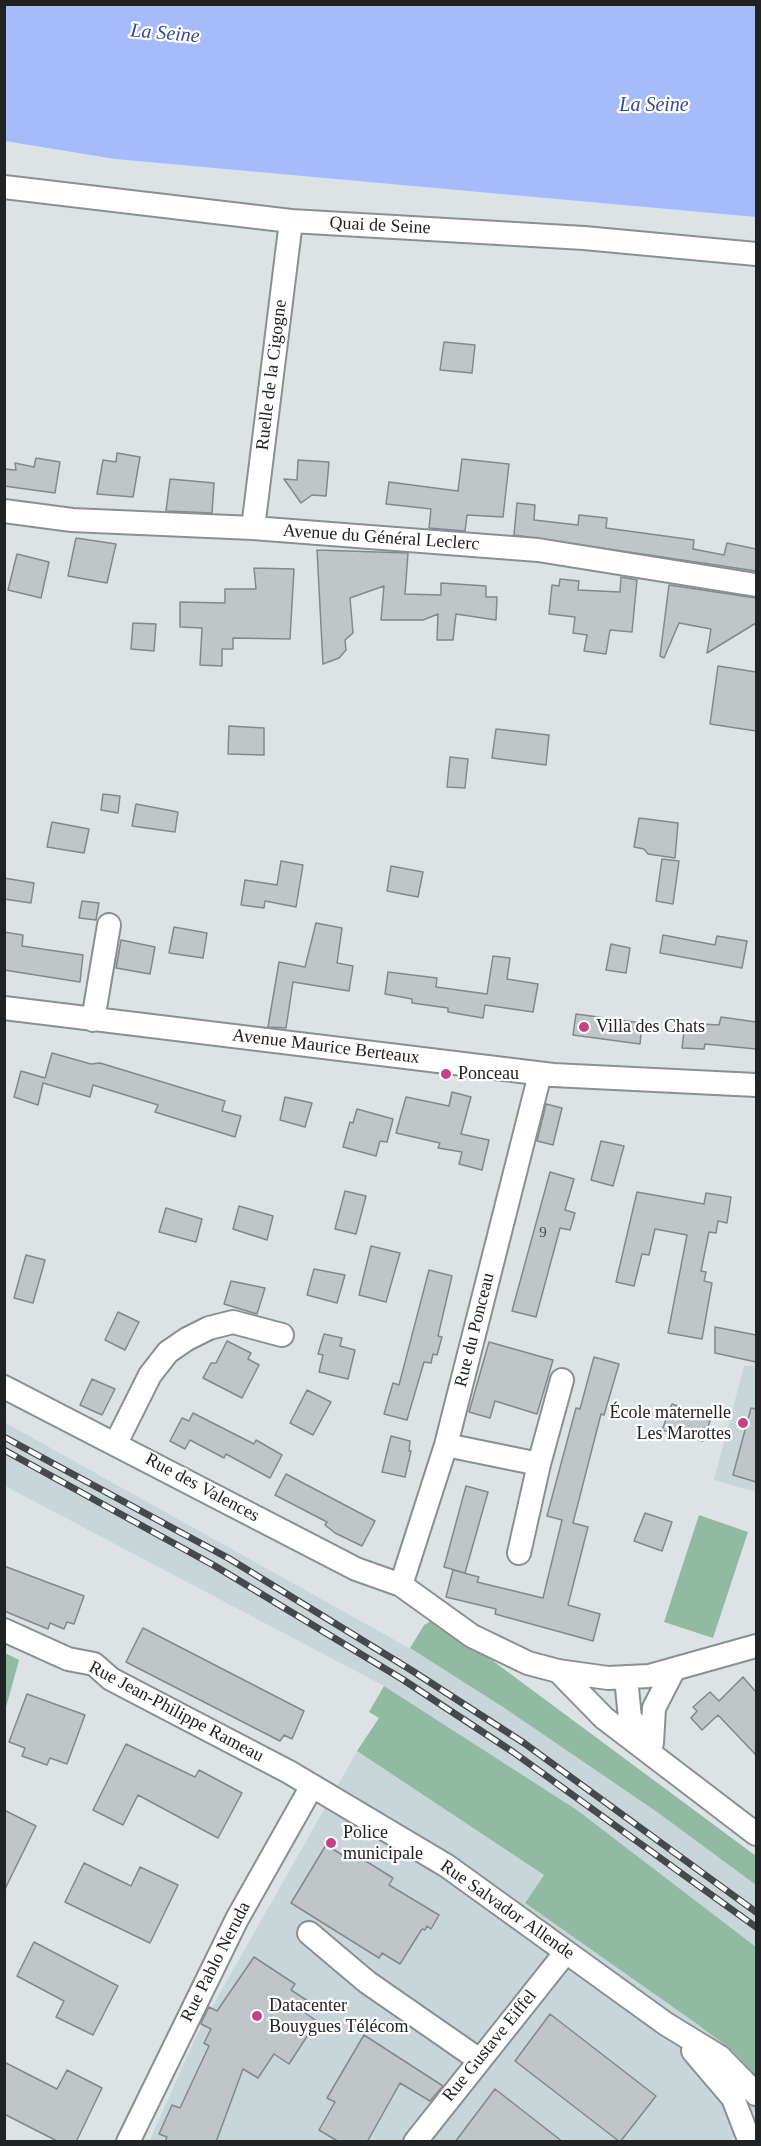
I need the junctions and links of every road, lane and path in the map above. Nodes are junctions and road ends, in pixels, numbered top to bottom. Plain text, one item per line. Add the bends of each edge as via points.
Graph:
1 (4, 188) edge
2 (291, 221) junction
3 (756, 254) edge
4 (4, 511) edge
5 (253, 528) junction
6 (756, 585) edge
7 (109, 925) dead end
8 (4, 1008) edge
9 (93, 1020) junction
10 (540, 1074) junction
11 (756, 1085) edge
12 (282, 1335) dead end
13 (562, 1380) dead end
14 (4, 1387) edge
15 (116, 1443) junction
16 (446, 1445) junction
17 (539, 1464) junction
18 (519, 1553) dead end
19 (401, 1585) junction
20 (4, 1630) edge
21 (756, 1646) edge
22 (558, 1671) junction
23 (673, 1671) junction
24 (617, 1678) junction
25 (604, 1718) junction
26 (658, 1753) junction
27 (312, 1786) junction
28 (756, 1834) edge
29 (309, 1933) dead end
30 (566, 1952) junction
31 (666, 2025) junction
32 (478, 2059) junction
33 (756, 2094) edge
34 (128, 2142) edge
35 (415, 2142) edge
36 (750, 2142) edge

1 - 2 street, Quai de Seine
2 - 3 street, Quai de Seine via 584,238
2 - 5 street, Ruelle de la Cigogne
4 - 5 street, Avenue du Général Leclerc via 72,520
5 - 6 street, Avenue du Général Leclerc via 538,550
7 - 9 street
8 - 9 street, Avenue Maurice Berteaux
9 - 10 street, Avenue Maurice Berteaux
10 - 11 street, Avenue Maurice Berteaux
10 - 16 street, Rue du Ponceau
12 - 15 street via 233,1322 208,1328 187,1339 168,1352 150,1375
13 - 17 street
14 - 15 street, Rue des Valences
15 - 19 street, Rue des Valences via 356,1569
16 - 17 street
16 - 19 street, Rue du Ponceau
17 - 18 street
19 - 22 street, Rue des Valences via 472,1636 528,1663
20 - 27 street, Rue Jean-Philippe Rameau via 69,1659 94,1664 111,1679
21 - 23 street, Rue des Valences
22 - 24 street, Rue des Valences
22 - 25 street
23 - 24 street, Rue des Valences
23 - 26 street via 654,1708
24 - 25 street via 603,1698
24 - 26 street via 630,1718
25 - 26 street via 633,1742
26 - 28 street
27 - 30 street, Rue Salvador Allende via 447,1866
27 - 34 street, Rue Pablo Neruda via 237,1919
29 - 32 street via 368,1982
30 - 31 street, Rue Salvador Allende
30 - 32 street, Rue Gustave Eiffel
31 - 33 street, Rue Salvador Allende via 720,2057
31 - 36 street, Rue Salvador Allende via 723,2083 741,2115
32 - 35 street, Rue Gustave Eiffel

